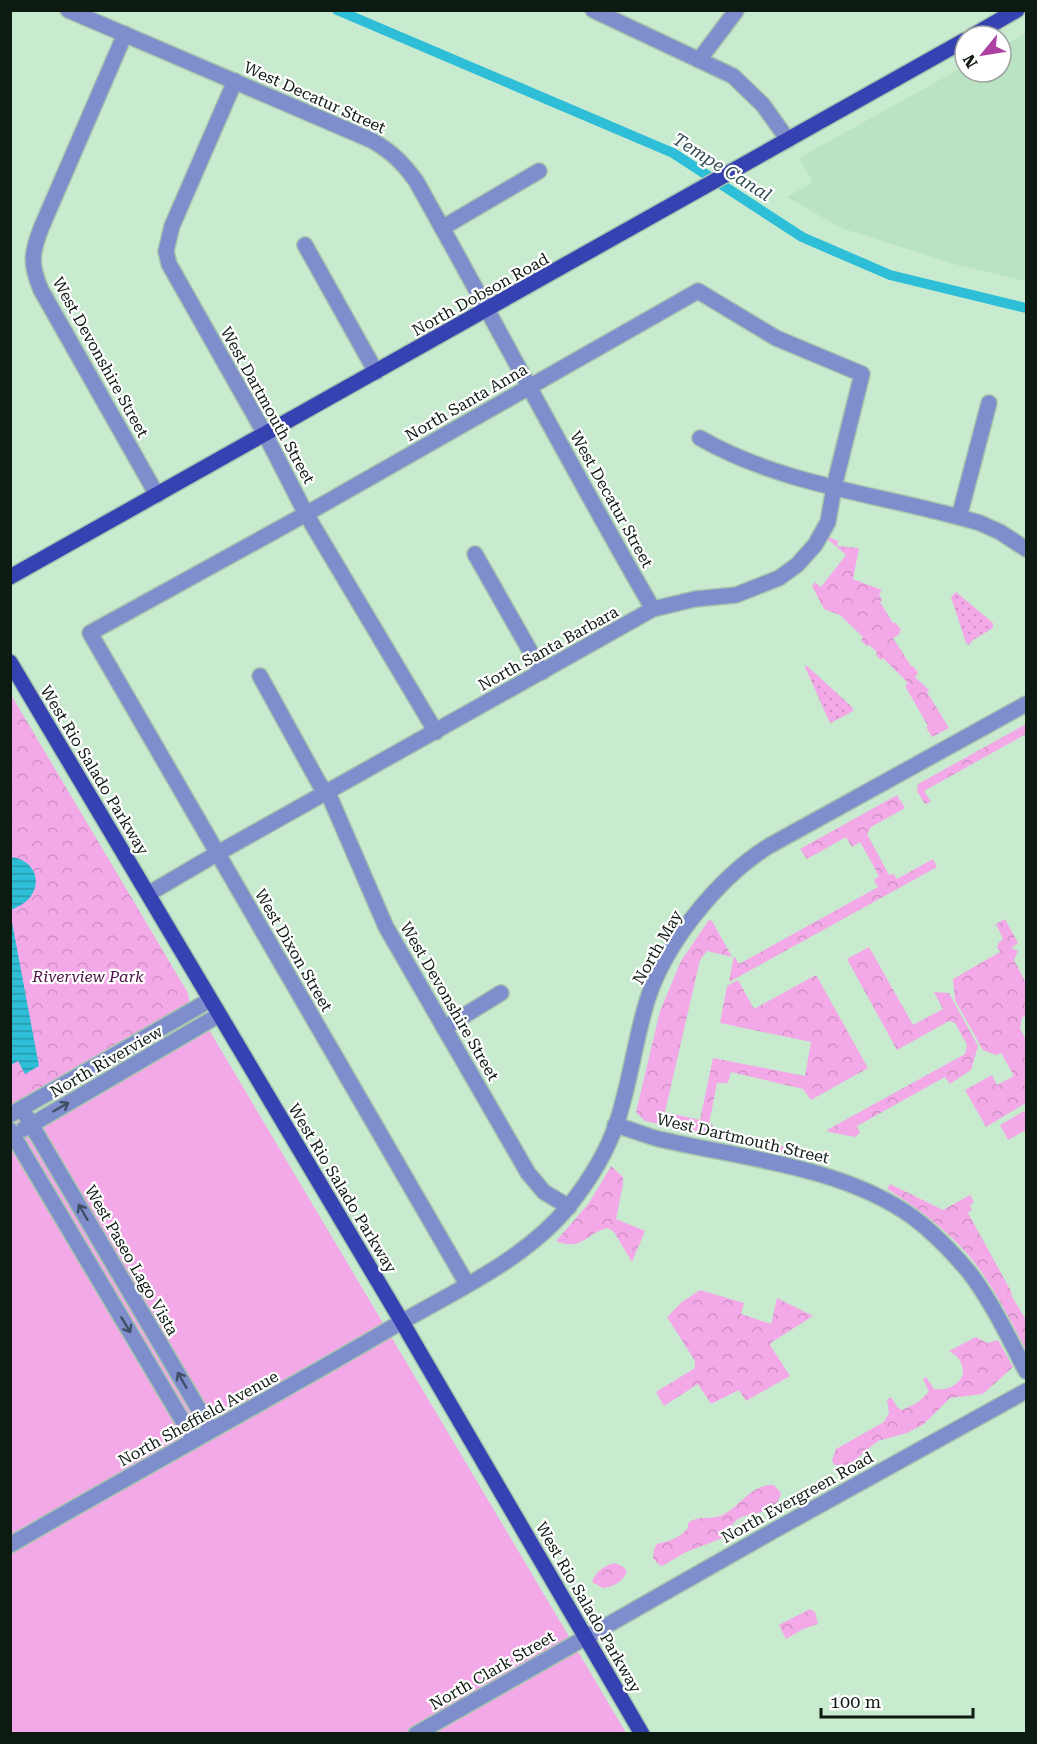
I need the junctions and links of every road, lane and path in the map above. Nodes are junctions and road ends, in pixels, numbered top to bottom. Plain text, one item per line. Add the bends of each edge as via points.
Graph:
1 (68, 10) edge
2 (593, 10) edge
3 (1017, 10) edge
4 (736, 11) edge
5 (993, 24) edge
6 (125, 34) junction
7 (953, 47) edge
8 (699, 60) junction
9 (235, 81) junction
10 (788, 140) junction
11 (539, 171) dead end
12 (442, 228) junction
13 (305, 245) dead end
14 (488, 310) junction
15 (376, 372) junction
16 (862, 374) joint
17 (529, 388) junction
18 (989, 403) dead end
19 (265, 434) junction
20 (700, 438) dead end
21 (834, 487) junction
22 (157, 495) junction
23 (306, 514) junction
24 (959, 517) junction
25 (1026, 549) edge
26 (475, 554) dead end
27 (10, 577) edge
28 (653, 609) junction
29 (90, 633) joint
30 (10, 662) edge
31 (542, 672) junction
32 (260, 676) dead end
33 (1026, 704) edge
34 (436, 732) junction
35 (328, 793) junction
36 (218, 853) junction
37 (148, 894) junction
38 (501, 993) dead end
39 (210, 1000) junction
40 (219, 1015) junction
41 (444, 1028) junction
42 (16, 1112) edge
43 (32, 1124) junction
44 (615, 1125) junction
45 (11, 1134) edge
46 (569, 1207) junction
47 (121, 1278) junction
48 (467, 1284) junction
49 (104, 1288) junction
50 (402, 1322) junction
51 (1026, 1371) edge
52 (1026, 1391) edge
53 (211, 1430) junction
54 (194, 1440) junction
55 (10, 1545) edge
56 (585, 1637) junction
57 (416, 1734) edge
58 (642, 1734) edge

1 - 6 street, West Decatur Street
2 - 8 street
3 - 5 main road
4 - 8 street
6 - 9 street, West Decatur Street
6 - 22 street, West Devonshire Street via 34,244 32,260 41,290
7 - 10 main road, North Dobson Road
8 - 10 street via 733,76 747,88
9 - 12 street, West Decatur Street via 385,148 406,168
9 - 19 street, West Dartmouth Street via 172,226 166,251 176,278
10 - 14 main road, North Dobson Road
11 - 12 street
12 - 14 street, West Decatur Street
13 - 15 street
14 - 15 main road, North Dobson Road
14 - 17 street, West Decatur Street
15 - 19 main road, North Dobson Road
16 - 17 street, North Santa Anna via 776,338 698,291
16 - 21 street, North Santa Barbara
17 - 23 street, North Santa Anna
17 - 28 street, West Decatur Street
18 - 24 street
19 - 22 main road, North Dobson Road
19 - 23 street, West Dartmouth Street
20 - 21 street via 754,463
21 - 24 street
21 - 28 street, North Santa Barbara via 828,522 815,545 779,579 736,595
22 - 27 main road, North Dobson Road
23 - 29 street, North Santa Anna
23 - 34 street, West Dartmouth Street
24 - 25 street via 1000,532
26 - 31 street
28 - 31 street, North Santa Barbara
29 - 36 street, West Dixon Street
30 - 37 main road, West Rio Salado Parkway
31 - 34 street, North Santa Barbara
32 - 35 street, West Devonshire Street
33 - 44 street, North May via 769,846 705,902 663,965 648,999
34 - 35 street, North Santa Barbara
35 - 36 street, North Santa Barbara
35 - 41 street, West Devonshire Street via 387,927
36 - 37 street, North Santa Barbara
36 - 48 street, West Dixon Street
37 - 39 main road, West Rio Salado Parkway
38 - 41 street
39 - 40 main road, West Rio Salado Parkway
39 - 42 street, North Riverview
43 -> 40 street, North Riverview
40 - 50 main road, West Rio Salado Parkway
41 - 46 street, West Devonshire Street via 528,1173 544,1192
42 - 43 street, West Paseo Lago Vista
43 - 45 street, North Riverview
47 -> 43 street, West Paseo Lago Vista
44 - 46 street, North May via 604,1154
44 - 51 street, West Dartmouth Street via 656,1138 820,1174 861,1189 914,1217 969,1273
45 - 49 street
46 - 48 street, North May via 516,1255
47 - 49 street
53 -> 47 street, West Paseo Lago Vista
48 - 50 street, North May
49 -> 54 street
50 - 53 street, North Sheffield Avenue
50 - 56 main road, West Rio Salado Parkway
52 - 56 street, North Evergreen Road
53 - 54 street, North Sheffield Avenue
54 - 55 street, North Sheffield Avenue
56 - 57 street, North Clark Street
56 - 58 main road, West Rio Salado Parkway

